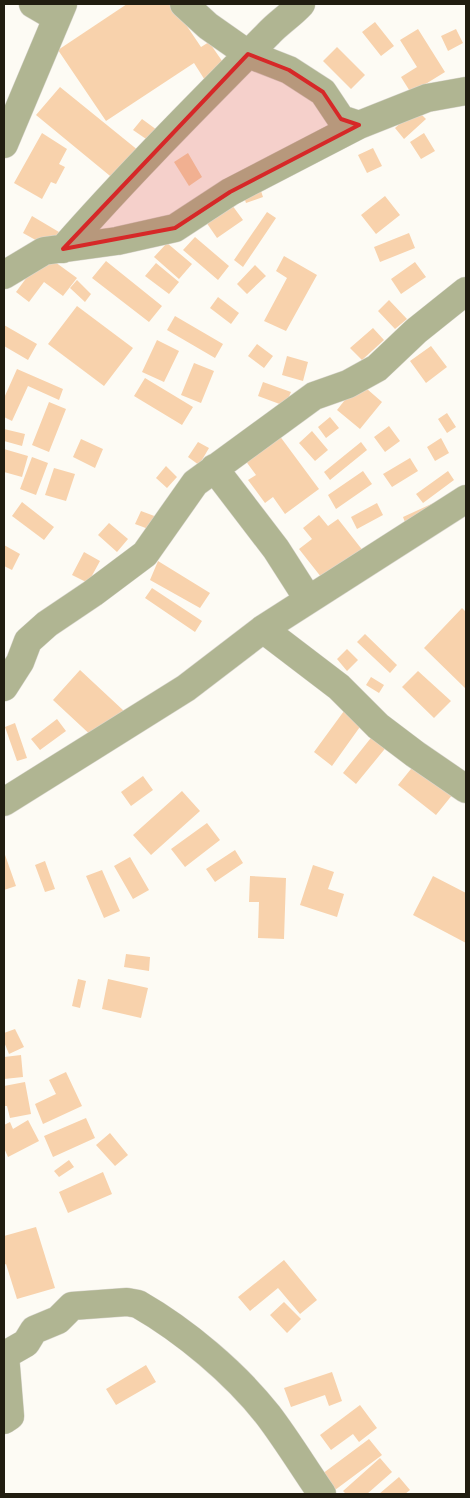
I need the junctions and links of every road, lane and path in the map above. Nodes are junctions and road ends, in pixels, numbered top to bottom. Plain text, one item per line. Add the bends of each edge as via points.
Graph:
1 (32, 4) edge
2 (184, 4) edge
3 (301, 4) edge
4 (60, 11) edge
5 (248, 54) junction
6 (466, 91) edge
7 (359, 126) junction
8 (4, 144) edge
9 (63, 249) junction
10 (4, 275) edge
11 (466, 292) edge
12 (214, 468) junction
13 (466, 498) edge
14 (308, 599) junction
15 (263, 628) junction
16 (4, 687) edge
17 (466, 789) edge
18 (4, 802) edge
19 (4, 1420) edge
20 (322, 1494) edge

1 - 4 street
2 - 5 street via 208,26
3 - 5 street
4 - 8 street
5 - 7 street via 289,70 317,88 341,119
5 - 9 street via 106,200
6 - 7 street via 426,98
7 - 9 street via 230,192 175,228
9 - 10 street via 44,251
11 - 12 street via 416,331 377,368 348,384 314,396
12 - 14 street via 276,549
12 - 16 street via 195,483 145,554 28,641 20,662
13 - 14 street
14 - 15 street
15 - 17 street via 339,687 378,726
15 - 18 street via 186,688
19 - 20 street via 10,1416 5,1355 26,1343 34,1330 58,1320 72,1306 138,1304 202,1349 242,1384

